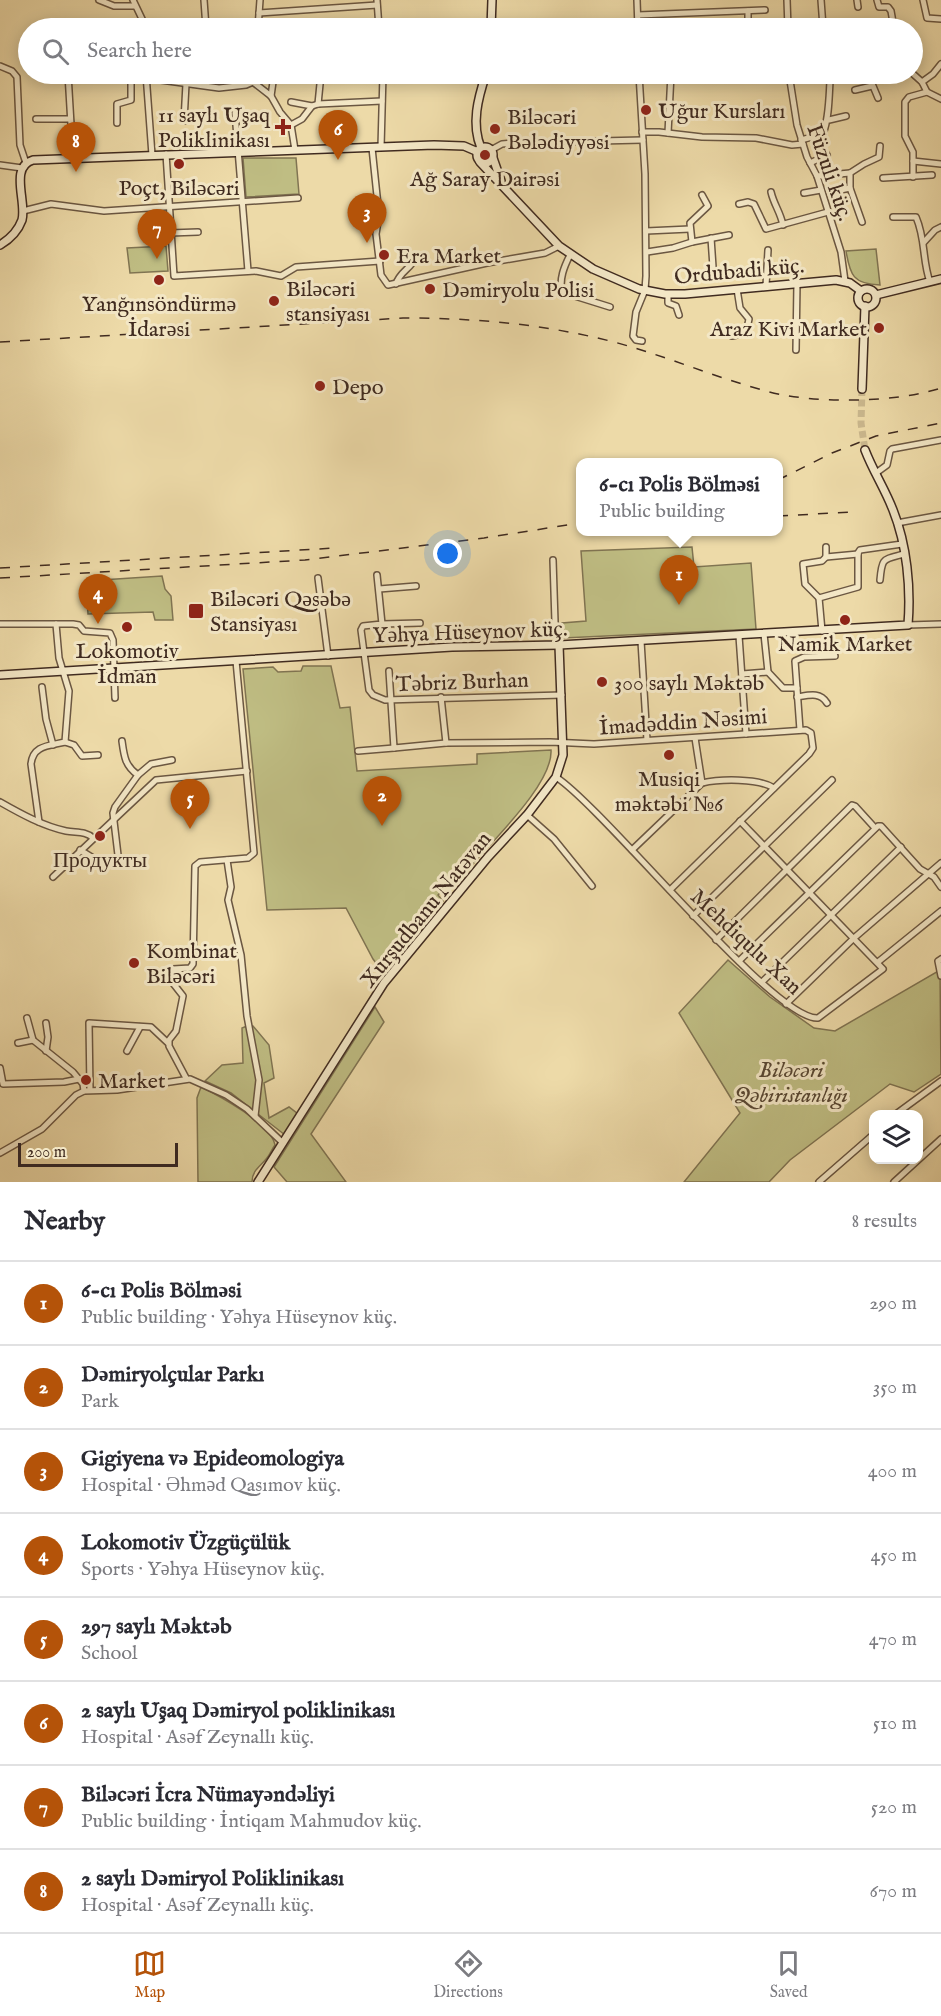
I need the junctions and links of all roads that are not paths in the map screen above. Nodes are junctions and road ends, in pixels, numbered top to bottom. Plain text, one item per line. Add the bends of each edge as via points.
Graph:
1 (99, 0) edge
2 (204, 0) edge
3 (260, 0) edge
4 (492, 0) edge
5 (637, 0) edge
6 (787, 0) edge
7 (821, 0) edge
8 (877, 0) edge
9 (923, 0) edge
10 (377, 2) edge
11 (134, 3) edge
12 (765, 10) dead end
13 (747, 11) junction
14 (260, 13) junction
15 (638, 15) joint
16 (141, 18) edge
17 (205, 18) edge
18 (259, 18) edge
19 (378, 18) edge
20 (491, 18) edge
21 (748, 18) edge
22 (788, 18) edge
23 (822, 18) edge
24 (892, 18) edge
25 (941, 19) edge
26 (941, 64) edge
27 (0, 66) edge
28 (923, 81) edge
29 (68, 84) edge
30 (131, 84) edge
31 (150, 84) edge
32 (186, 84) joint
33 (248, 84) edge
34 (256, 84) edge
35 (273, 84) edge
36 (319, 84) edge
37 (383, 84) edge
38 (483, 84) edge
39 (640, 84) edge
40 (671, 84) edge
41 (790, 84) edge
42 (830, 84) edge
43 (871, 84) edge
44 (923, 84) edge
45 (872, 87) junction
46 (855, 90) dead end
47 (927, 92) junction
48 (941, 92) edge
49 (271, 96) junction
50 (935, 96) junction
51 (878, 98) dead end
52 (941, 99) edge
53 (382, 101) junction
54 (291, 102) dead end
55 (315, 105) junction
56 (235, 112) dead end
57 (846, 116) dead end
58 (36, 119) dead end
59 (70, 119) junction
60 (829, 120) junction
61 (184, 121) dead end
62 (117, 123) dead end
63 (291, 125) junction
64 (642, 132) junction
65 (668, 133) junction
66 (643, 140) junction
67 (802, 142) junction
68 (880, 146) dead end
69 (381, 147) junction
70 (372, 148) junction
71 (295, 150) junction
72 (480, 150) junction
73 (238, 152) junction
74 (166, 154) junction
75 (492, 154) junction
76 (152, 155) junction
77 (827, 155) dead end
78 (73, 158) junction
79 (913, 161) junction
80 (480, 162) junction
81 (810, 164) junction
82 (941, 164) edge
83 (0, 165) edge
84 (24, 165) junction
85 (850, 173) junction
86 (932, 175) dead end
87 (817, 176) junction
88 (913, 177) junction
89 (883, 178) dead end
90 (504, 186) junction
91 (850, 188) junction
92 (821, 190) junction
93 (836, 190) dead end
94 (771, 192) dead end
95 (804, 193) dead end
96 (702, 195) dead end
97 (298, 198) dead end
98 (243, 201) junction
99 (739, 204) dead end
100 (169, 207) junction
101 (23, 211) junction
102 (828, 212) junction
103 (893, 217) dead end
104 (862, 222) dead end
105 (783, 225) junction
106 (941, 227) edge
107 (690, 229) junction
108 (198, 231) dead end
109 (646, 231) junction
110 (170, 233) junction
111 (729, 235) dead end
112 (711, 238) junction
113 (692, 242) junction
114 (924, 242) junction
115 (0, 245) edge
116 (559, 246) junction
117 (768, 250) dead end
118 (646, 252) junction
119 (570, 255) junction
120 (416, 257) dead end
121 (380, 261) junction
122 (712, 267) dead end
123 (248, 271) junction
124 (941, 279) edge
125 (845, 281) junction
126 (930, 282) junction
127 (797, 283) junction
128 (396, 284) junction
129 (766, 286) junction
130 (736, 289) junction
131 (645, 290) junction
132 (861, 291) junction
133 (668, 294) junction
134 (876, 295) junction
135 (865, 306) junction
136 (610, 307) dead end
137 (679, 315) dead end
138 (732, 336) dead end
139 (642, 341) dead end
140 (796, 350) dead end
141 (862, 389) tunnel mouth
142 (941, 440) edge
143 (866, 450) tunnel mouth
144 (876, 473) junction
145 (941, 515) edge
146 (897, 523) junction
147 (902, 544) junction
148 (826, 547) dead end
149 (858, 555) junction
150 (904, 555) junction
151 (826, 556) junction
152 (553, 560) dead end
153 (377, 574) dead end
154 (318, 578) dead end
155 (880, 580) dead end
156 (416, 586) dead end
157 (379, 589) junction
158 (819, 598) junction
159 (420, 623) dead end
160 (0, 624) edge
161 (56, 624) junction
162 (382, 624) junction
163 (941, 624) edge
164 (908, 625) junction
165 (822, 631) junction
166 (764, 634) junction
167 (739, 636) junction
168 (641, 641) junction
169 (559, 645) junction
170 (363, 653) junction
171 (328, 656) junction
172 (835, 656) dead end
173 (236, 661) junction
174 (115, 668) junction
175 (389, 671) dead end
176 (63, 672) junction
177 (768, 672) junction
178 (742, 674) junction
179 (0, 675) edge
180 (42, 687) dead end
181 (797, 688) junction
182 (562, 694) junction
183 (441, 697) junction
184 (797, 697) junction
185 (115, 698) dead end
186 (391, 700) junction
187 (827, 703) dead end
188 (803, 730) junction
189 (746, 734) junction
190 (695, 738) junction
191 (647, 740) junction
192 (122, 741) dead end
193 (65, 742) junction
194 (446, 743) junction
195 (563, 743) junction
196 (53, 745) junction
197 (394, 748) junction
198 (357, 751) dead end
199 (98, 755) dead end
200 (172, 760) dead end
201 (247, 771) junction
202 (138, 775) junction
203 (556, 777) junction
204 (832, 780) dead end
205 (702, 783) junction
206 (774, 788) junction
207 (0, 802) edge
208 (527, 815) junction
209 (114, 818) junction
210 (740, 821) junction
211 (39, 822) junction
212 (875, 828) junction
213 (93, 838) junction
214 (765, 847) junction
215 (901, 847) junction
216 (80, 850) junction
217 (632, 850) junction
218 (118, 855) dead end
219 (103, 860) dead end
220 (227, 860) junction
221 (941, 864) edge
222 (787, 870) junction
223 (928, 873) junction
224 (53, 877) dead end
225 (592, 886) dead end
226 (941, 887) edge
227 (670, 891) junction
228 (809, 892) junction
229 (941, 911) edge
230 (831, 915) junction
231 (693, 916) junction
232 (854, 938) junction
233 (716, 940) junction
234 (941, 959) edge
235 (739, 961) junction
236 (878, 963) junction
237 (941, 976) edge
238 (762, 982) junction
239 (786, 1004) junction
240 (27, 1018) dead end
241 (46, 1023) dead end
242 (140, 1026) junction
243 (33, 1041) junction
244 (18, 1043) dead end
245 (168, 1043) junction
246 (46, 1051) junction
247 (127, 1051) dead end
248 (0, 1068) edge
249 (186, 1078) junction
250 (80, 1079) junction
251 (941, 1081) edge
252 (87, 1090) junction
253 (901, 1110) edge
254 (255, 1116) junction
255 (869, 1138) edge
256 (941, 1139) edge
257 (283, 1143) junction
258 (0, 1153) edge
259 (258, 1182) edge
260 (819, 1182) edge
261 (894, 1182) edge

1 - 11 street via 114,6
2 - 17 street
3 - 14 street
4 - 20 main road
5 - 15 street
6 - 22 street
7 - 23 street
8 - 24 street via 879,7 890,8
9 - 25 street via 927,18
10 - 14 street
10 - 19 street
11 - 16 street
12 - 13 street
13 - 15 street
13 - 21 street
14 - 18 street
26 - 28 street
27 - 84 street via 12,71 17,80
29 - 59 street
30 - 62 street via 130,100 117,104
31 - 76 street
32 - 33 street via 226,88
32 - 61 street
34 - 49 street
35 - 49 street
36 - 55 street
37 - 53 street
38 - 72 main road via 476,122
39 - 64 street
40 - 65 street
41 - 67 street, Füzuli küç.
42 - 60 street
43 - 45 street
44 - 47 street
45 - 46 street
45 - 51 street
47 - 50 street
47 - 79 street via 905,102 905,136 912,148
48 - 50 street
49 - 63 street
50 - 52 street
53 - 55 street
53 - 69 street
54 - 55 street
55 - 63 street
56 - 73 street
57 - 60 street
58 - 59 street
59 - 78 street
60 - 67 street via 822,135
63 - 71 street
64 - 65 street
64 - 66 street
65 - 67 street via 756,138 792,145
66 - 75 street via 512,143 502,144
66 - 109 street
67 - 81 street, Füzuli küç.
68 - 85 street via 879,157
69 - 70 main road
69 - 72 main road via 458,145
70 - 71 main road
70 - 121 street
71 - 73 main road
72 - 75 main road via 488,148
72 - 80 main road
73 - 74 main road
73 - 98 street
74 - 76 main road
74 - 100 street
75 - 80 main road via 488,163
75 - 90 main road
76 - 78 main road
77 - 81 street
78 - 84 main road via 41,159
79 - 82 street
79 - 88 street
80 - 90 main road, Ordubadi küç.
81 - 87 street, Füzuli küç.
83 - 84 street
84 - 101 main road
85 - 87 street
85 - 91 street
86 - 88 street
87 - 92 street, Füzuli küç.
88 - 89 street
90 - 116 main road, Ordubadi küç.
91 - 93 street
91 - 104 street
92 - 95 street
92 - 102 street, Füzuli küç.
94 - 105 street
96 - 107 street via 708,206 692,220
97 - 98 street
98 - 100 street
98 - 123 street
99 - 105 street via 754,204 766,229
100 - 101 street via 97,211 51,204
100 - 110 street
101 - 115 main road via 15,232
102 - 105 street
102 - 125 street, Füzuli küç. via 841,252
103 - 114 street via 914,216
106 - 114 street
107 - 109 street
107 - 113 street
108 - 110 street
109 - 118 street
110 - 123 street via 174,276
111 - 112 street
112 - 113 street
112 - 122 street
113 - 118 street
114 - 126 street
116 - 119 main road, Ordubadi küç.
116 - 128 street via 545,253
117 - 129 street
118 - 131 street
119 - 131 main road, Ordubadi küç. via 605,275
119 - 136 street via 563,270 562,292
120 - 128 street
121 - 123 street via 297,267 281,276
121 - 128 street via 381,275 388,285
124 - 126 main road
125 - 127 main road, Ordubadi küç.
125 - 132 main road
126 - 134 main road
127 - 129 main road, Ordubadi küç.
127 - 140 street
129 - 130 main road, Ordubadi küç.
130 - 133 main road, Ordubadi küç.
130 - 138 street via 740,308 748,317 748,331
131 - 133 main road, Ordubadi küç.
131 - 139 street via 636,312 633,336
132 - 134 main road via 870,289
132 - 135 main road via 859,300
133 - 137 street via 668,303 676,306
134 - 135 main road via 874,304
135 - 141 main road
142 - 144 street via 892,449 887,465
143 - 144 main road
144 - 146 main road
145 - 146 street
146 - 147 main road
147 - 149 street via 863,549
147 - 150 main road
148 - 151 street
149 - 151 street
149 - 158 street via 858,587
150 - 155 street via 882,562
150 - 164 main road
151 - 158 street via 822,561 803,564 805,584
152 - 169 street
153 - 157 street
154 - 171 street
156 - 157 street
157 - 162 street
158 - 165 street
159 - 162 street
160 - 161 street
161 - 174 street via 110,633
161 - 176 street
162 - 170 street via 362,627
163 - 164 street, Yəhya Hüseynov küç.
164 - 165 main road, Yəhya Hüseynov küç.
165 - 166 main road, Yəhya Hüseynov küç.
166 - 167 main road, Yəhya Hüseynov küç.
166 - 177 street
167 - 168 main road, Yəhya Hüseynov küç.
167 - 178 street
168 - 169 main road, Yəhya Hüseynov küç.
168 - 191 street
169 - 170 main road, Yəhya Hüseynov küç.
169 - 182 main road, Xurşudbanu Natəvan
170 - 171 main road, Yəhya Hüseynov küç.
170 - 186 street, Təbriz Burhan via 369,690 379,699
171 - 173 main road, Yəhya Hüseynov küç.
172 - 181 street via 797,659
173 - 174 main road, Yəhya Hüseynov küç.
173 - 201 street
174 - 176 main road, Yəhya Hüseynov küç.
174 - 185 street
175 - 186 street
176 - 179 main road, Yəhya Hüseynov küç.
176 - 193 street via 69,691
177 - 178 street
177 - 181 street via 783,688
178 - 189 street
180 - 196 street
181 - 184 street
182 - 183 street, Təbriz Burhan
182 - 195 main road, Xurşudbanu Natəvan
183 - 186 street, Təbriz Burhan
183 - 194 street
184 - 187 street via 818,695
184 - 188 street
186 - 197 street
188 - 189 street, İmadəddin Nəsimi
188 - 206 street via 811,733 810,754
189 - 190 street, İmadəddin Nəsimi
190 - 191 street, İmadəddin Nəsimi
190 - 205 street
191 - 195 street, İmadəddin Nəsimi
192 - 202 street via 126,762
193 - 196 street
193 - 199 street via 74,745 82,756
194 - 195 street, İmadəddin Nəsimi
194 - 197 street, İmadəddin Nəsimi
195 - 203 main road, Xurşudbanu Natəvan
196 - 211 street via 39,748 32,756
197 - 198 street, İmadəddin Nəsimi
200 - 202 street via 151,764
201 - 209 street via 156,780
201 - 220 street via 254,853 248,858
202 - 209 street via 115,807
203 - 208 main road, Xurşudbanu Natəvan
203 - 217 street, Mehdiqulu Xan
204 - 214 street
205 - 206 street via 763,782
205 - 217 street
206 - 210 street
207 - 211 street
208 - 225 street via 554,839
208 - 257 main road, Xurşudbanu Natəvan via 384,983
209 - 213 street
209 - 218 street
210 - 214 street
210 - 227 street
211 - 213 street
212 - 215 street via 881,826
212 - 222 street via 852,805
212 - 228 street
213 - 216 street
214 - 222 street
214 - 231 street
215 - 223 street
215 - 230 street
216 - 219 street
216 - 224 street
217 - 227 street, Mehdiqulu Xan
220 - 245 street via 200,862 195,866 193,964 190,968 173,969 170,975 183,996 176,1031
220 - 254 street via 231,887 228,900 241,955 259,1080
221 - 223 street
222 - 228 street
222 - 233 street
223 - 226 street
223 - 232 street
227 - 231 street, Mehdiqulu Xan
228 - 230 street
228 - 235 street
229 - 236 street
230 - 232 street
230 - 238 street
231 - 233 street, Mehdiqulu Xan
232 - 236 street
232 - 239 street
233 - 235 street, Mehdiqulu Xan
234 - 237 street
235 - 238 street, Mehdiqulu Xan
236 - 239 street, Mehdiqulu Xan via 883,969 880,974 818,1018 812,1019
238 - 239 street, Mehdiqulu Xan
240 - 243 street
241 - 246 street
242 - 245 street via 153,1027
242 - 247 street
242 - 252 street via 89,1023
243 - 244 street
243 - 246 street
245 - 249 street
246 - 250 street
248 - 250 street via 3,1084
249 - 252 street via 154,1085
249 - 254 street via 226,1095
250 - 252 street
251 - 253 street
252 - 258 street via 76,1095 48,1125
254 - 257 street
255 - 260 street
256 - 261 street
257 - 259 main road, Xurşudbanu Natəvan

